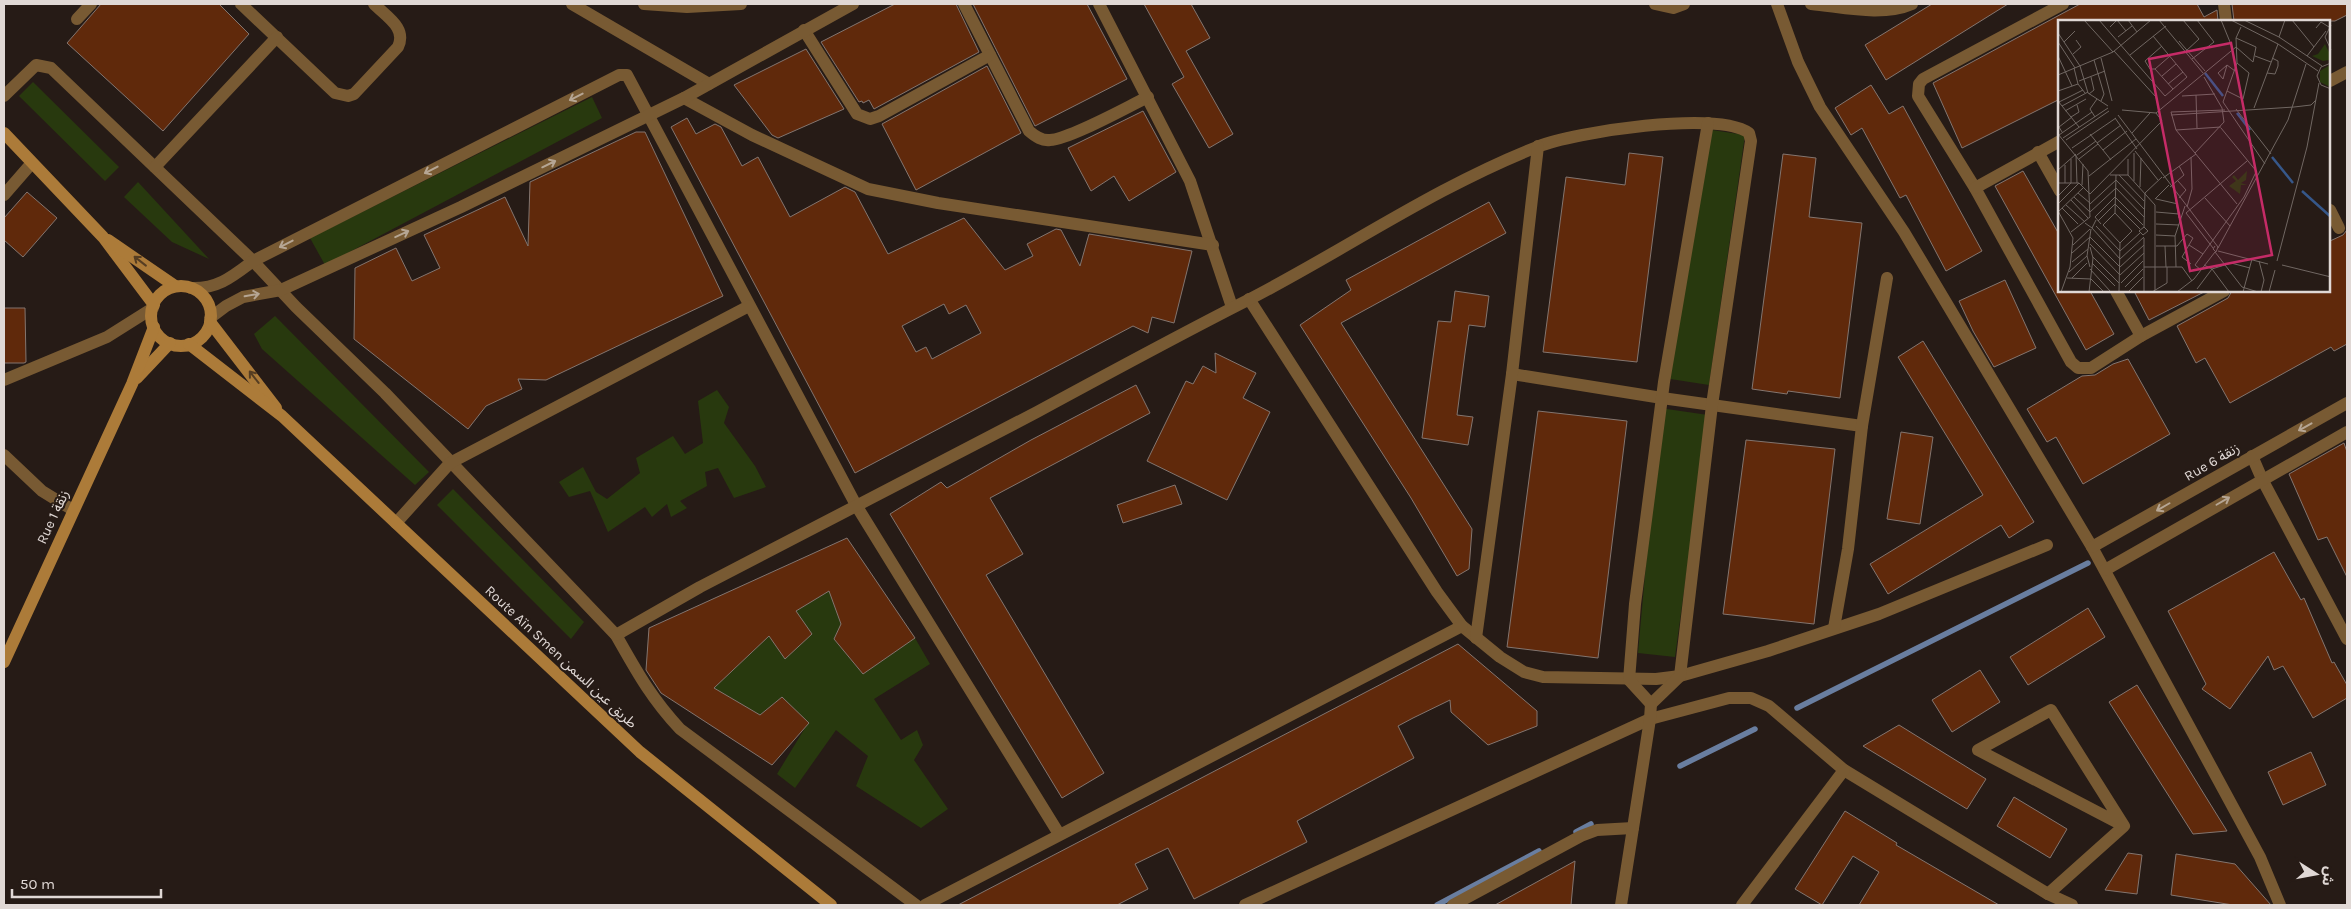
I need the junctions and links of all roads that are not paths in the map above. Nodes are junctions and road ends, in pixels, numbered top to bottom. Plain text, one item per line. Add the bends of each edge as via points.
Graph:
1 (91, 4) edge
2 (241, 4) edge
3 (374, 4) edge
4 (572, 4) edge
5 (644, 4) edge
6 (738, 4) edge
7 (853, 4) edge
8 (964, 4) edge
9 (1099, 4) edge
10 (1655, 4) edge
11 (1684, 4) edge
12 (1777, 4) edge
13 (1810, 4) edge
14 (1912, 4) edge
15 (2063, 4) edge
16 (2224, 4) edge
17 (76, 18) dead end
18 (2226, 20) edge
19 (804, 30) junction
20 (277, 37) junction
21 (990, 55) junction
22 (2347, 72) edge
23 (2331, 80) edge
24 (709, 84) junction
25 (4, 96) edge
26 (1148, 97) junction
27 (684, 98) junction
28 (648, 115) junction
29 (1708, 124) junction
30 (4, 134) edge
31 (2058, 142) edge
32 (1538, 146) junction
33 (2038, 152) junction
34 (31, 164) junction
35 (155, 167) junction
36 (2058, 187) edge
37 (1976, 188) junction
38 (4, 195) edge
39 (2331, 212) edge
40 (2339, 228) edge
41 (103, 237) junction
42 (1213, 245) junction
43 (253, 261) junction
44 (1887, 278) dead end
45 (175, 286) junction
46 (191, 288) junction
47 (281, 290) junction
48 (2117, 292) edge
49 (2222, 292) edge
50 (1249, 299) junction
51 (153, 306) junction
52 (749, 306) junction
53 (1232, 307) junction
54 (210, 320) junction
55 (154, 327) junction
56 (2141, 336) junction
57 (170, 343) junction
58 (189, 344) junction
59 (1512, 374) junction
60 (4, 380) edge
61 (132, 384) junction
62 (1662, 398) junction
63 (2347, 403) edge
64 (1712, 405) junction
65 (282, 416) junction
66 (1862, 426) junction
67 (2347, 432) edge
68 (4, 455) edge
69 (2252, 456) junction
70 (450, 462) junction
71 (2262, 478) junction
72 (856, 505) junction
73 (72, 510) junction
74 (396, 523) junction
75 (2047, 545) dead end
76 (2092, 547) junction
77 (2105, 570) junction
78 (1462, 626) junction
79 (1834, 628) junction
80 (616, 635) junction
81 (1476, 638) junction
82 (2347, 639) edge
83 (4, 662) edge
84 (1680, 676) junction
85 (1628, 680) junction
86 (1651, 704) junction
87 (1650, 719) junction
88 (1844, 770) junction
89 (2124, 826) junction
90 (1632, 828) junction
91 (1059, 834) junction
92 (2048, 894) junction
93 (831, 905) edge
94 (916, 905) edge
95 (925, 905) edge
96 (1245, 905) edge
97 (1453, 905) edge
98 (1621, 905) edge
99 (1742, 905) edge
100 (2072, 905) edge
101 (2280, 905) edge

1 - 17 street
2 - 20 street
3 - 20 street via 398,28 401,40 354,94 335,93
4 - 24 street
5 - 6 street via 687,7
7 - 19 street
8 - 21 street
9 - 26 street
10 - 11 street via 1673,8
12 - 76 street via 1798,62 1820,108 1904,232
13 - 14 street via 1878,10
15 - 37 street via 1919,84 1918,96
16 - 18 street
19 - 21 street via 857,114 870,118
19 - 24 street
20 - 35 street
21 - 26 street via 1029,131 1044,140 1060,139
22 - 23 street
24 - 27 street
25 - 35 street via 36,65 51,68
26 - 42 street via 1190,181
27 - 28 street
27 - 42 street via 752,135 868,189 938,203
28 -> 43 street via 630,78 620,75
47 -> 28 street via 461,207
28 - 52 street
29 - 32 street via 1625,128 1580,134
29 - 62 street
29 - 64 street via 1745,130 1749,132 1751,141
30 - 34 street
31 - 33 street
32 - 50 street via 1400,213
32 - 59 street
33 - 36 street
33 - 37 street
34 - 38 street
34 - 41 street
35 - 43 street
37 - 56 street via 2071,362 2078,368 2091,368
39 - 40 street
45 -> 41 street
41 - 51 street
42 - 53 street
43 - 46 street via 225,282 210,288
43 - 47 street
44 - 66 street
45 - 46 street
45 - 51 street via 160,294
46 - 54 street via 206,300
54 -> 47 street via 243,297
47 - 70 street
48 - 56 street
49 - 56 street
50 - 53 street
50 - 78 street
51 - 55 street
51 - 60 street via 107,337
52 - 70 street
52 - 72 street
53 - 72 street
54 - 58 street via 203,336
65 -> 54 street, Route Aïn Smen طريق عين السمن
55 - 57 street via 160,337
55 - 61 street, Rue 1 زنقة
57 - 58 street
57 - 61 street, Rue 1 زنقة
58 - 65 street, Route Aïn Smen طريق عين السمن
59 - 62 street
59 - 81 street
61 - 73 street, Rue 1 زنقة
62 - 64 street
62 - 85 street
63 -> 69 street, Rue 6 زنقة
64 - 66 street
64 - 84 street
65 - 74 street, Route Aïn Smen طريق عين السمن
66 - 79 street via 1848,549
67 - 71 street
68 - 73 street via 42,491
69 - 71 street
69 -> 76 street, Rue 6 زنقة
70 - 74 street
70 - 80 street
77 -> 71 street
71 - 82 street
72 - 80 street
72 - 91 street
73 - 83 street, Rue 1 زنقة
74 - 93 street, Route Aïn Smen طريق عين السمن via 640,752
75 - 79 street via 1879,614
76 - 77 street
77 - 101 street via 2260,857
78 - 81 street
78 - 91 street
79 - 84 street
80 - 94 street via 657,705 680,729
81 - 85 street via 1524,672 1542,677
84 - 85 street
84 - 86 street
85 - 86 street
86 - 87 street
87 - 88 street via 1729,698 1751,698 1776,711
87 - 90 street
87 - 96 street
88 - 92 street
88 - 99 street
89 - 89 street via 2051,710 1978,750 2115,822
89 - 92 street
90 - 97 street via 1598,830 1581,836
90 - 98 street
91 - 95 street
92 - 100 street

